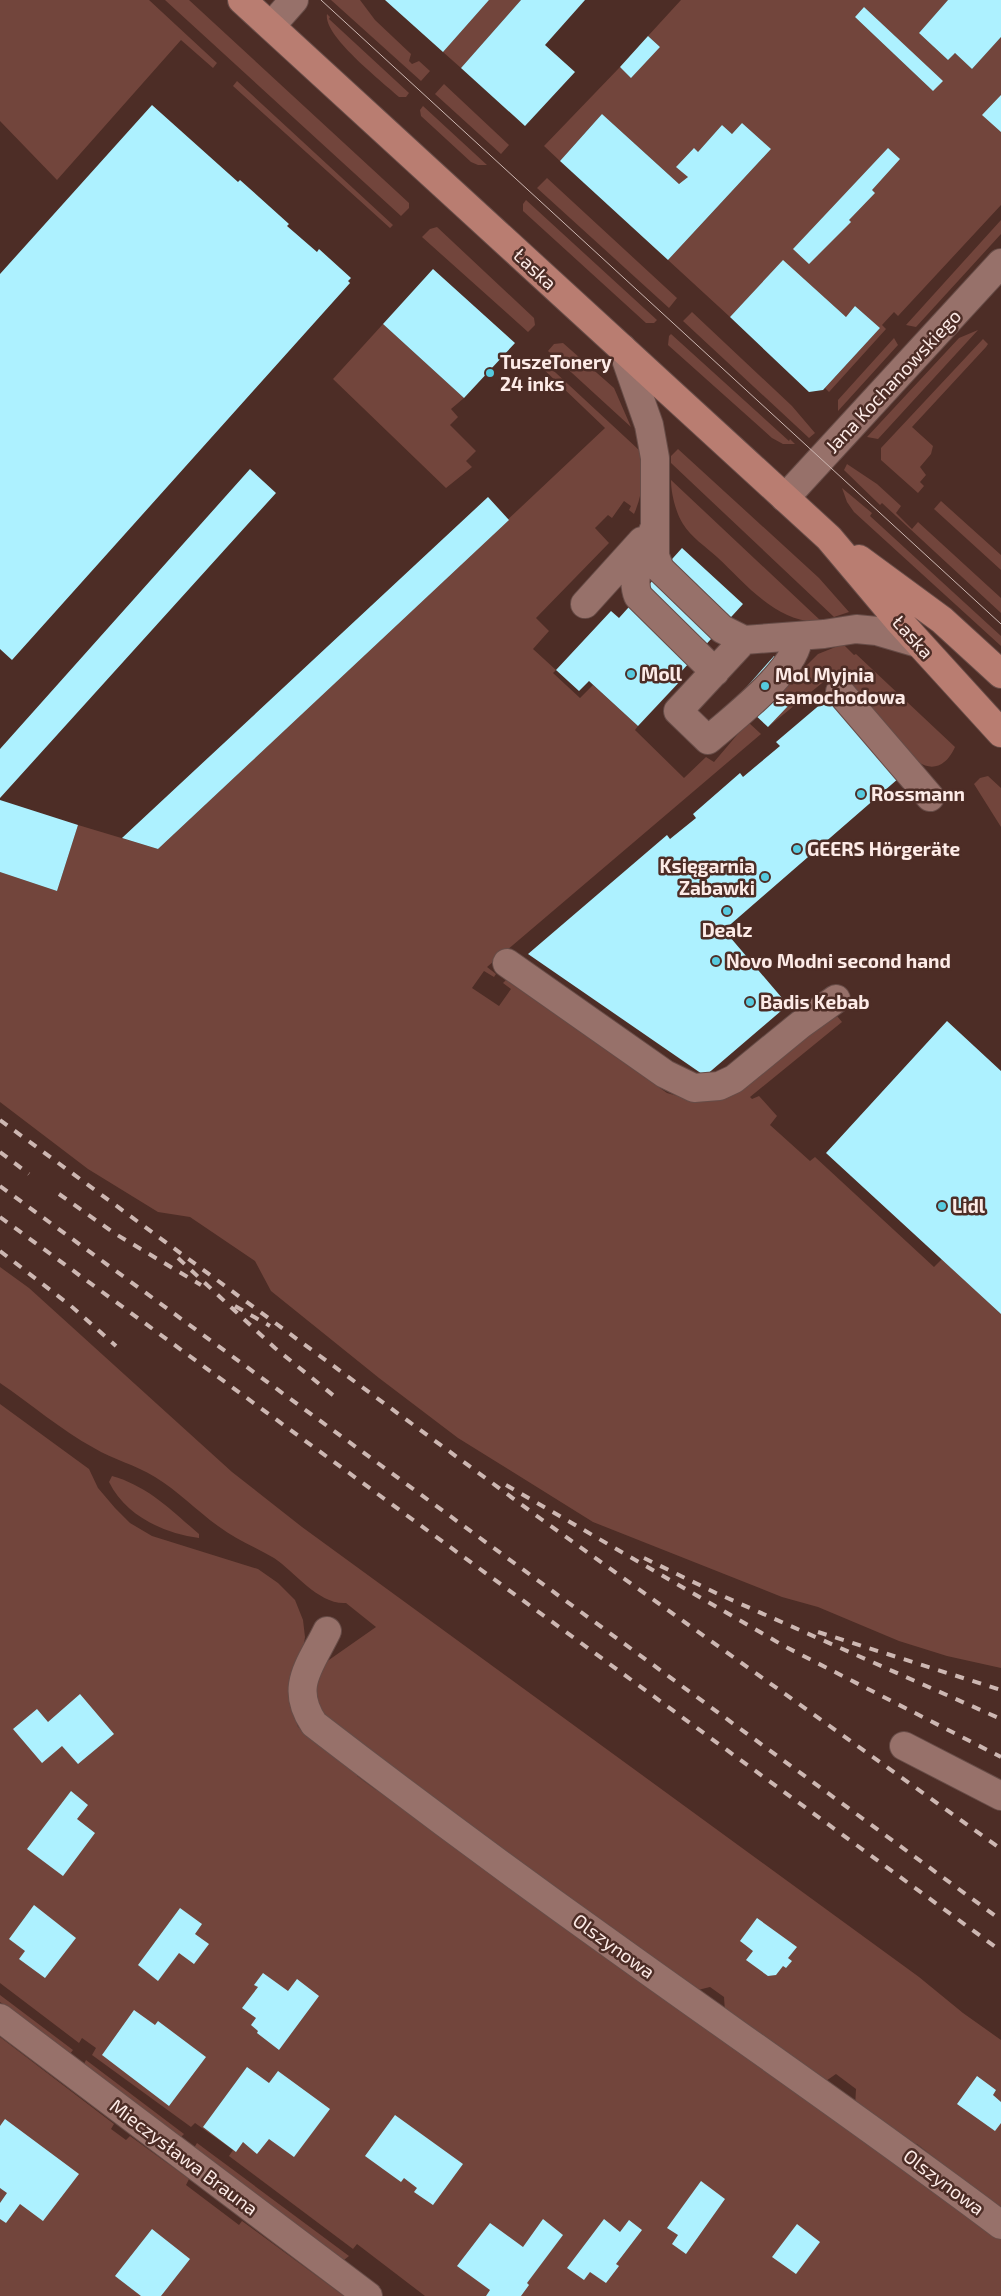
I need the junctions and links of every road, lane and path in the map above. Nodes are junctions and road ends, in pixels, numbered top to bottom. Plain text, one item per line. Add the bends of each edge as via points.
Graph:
1 (242, 0) edge
2 (294, 0) edge
3 (271, 26) junction
4 (1001, 263) edge
5 (622, 348) junction
6 (785, 498) junction
7 (655, 527) junction
8 (829, 538) junction
9 (585, 604) dead end
10 (798, 637) junction
11 (744, 640) junction
12 (918, 643) junction
13 (715, 672) junction
14 (1001, 674) edge
15 (840, 692) dead end
16 (1001, 733) edge
17 (930, 798) dead end
18 (507, 963) dead end
19 (836, 999) dead end
20 (327, 1631) dead end
21 (904, 1746) dead end
22 (1001, 1796) edge
23 (0, 2018) edge
24 (1001, 2225) edge
25 (368, 2296) edge

1 - 3 main road, Łaska
2 - 3 street
3 - 5 main road, Łaska
4 - 6 street, Jana Kochanowskiego
5 - 6 main road, Łaska
5 - 7 street via 649,425 656,458
6 - 8 main road, Łaska
7 - 9 street
7 - 11 street via 655,556 660,570 722,629
7 - 13 street via 635,572 634,587 638,596
8 - 12 main road, Łaska
8 - 14 main road, Łaska via 920,602
10 - 11 street
10 - 12 street via 856,628
10 - 13 street via 795,653 785,667 746,708 708,740 678,712
11 - 13 street
12 - 16 main road, Łaska
15 - 17 street
18 - 19 street via 665,1074 694,1088 719,1086 734,1079 800,1024
20 - 24 street, Olszynowa via 303,1681 301,1697 314,1724 454,1831 914,2158
21 - 22 street
23 - 25 street, Mieczysława Brauna

